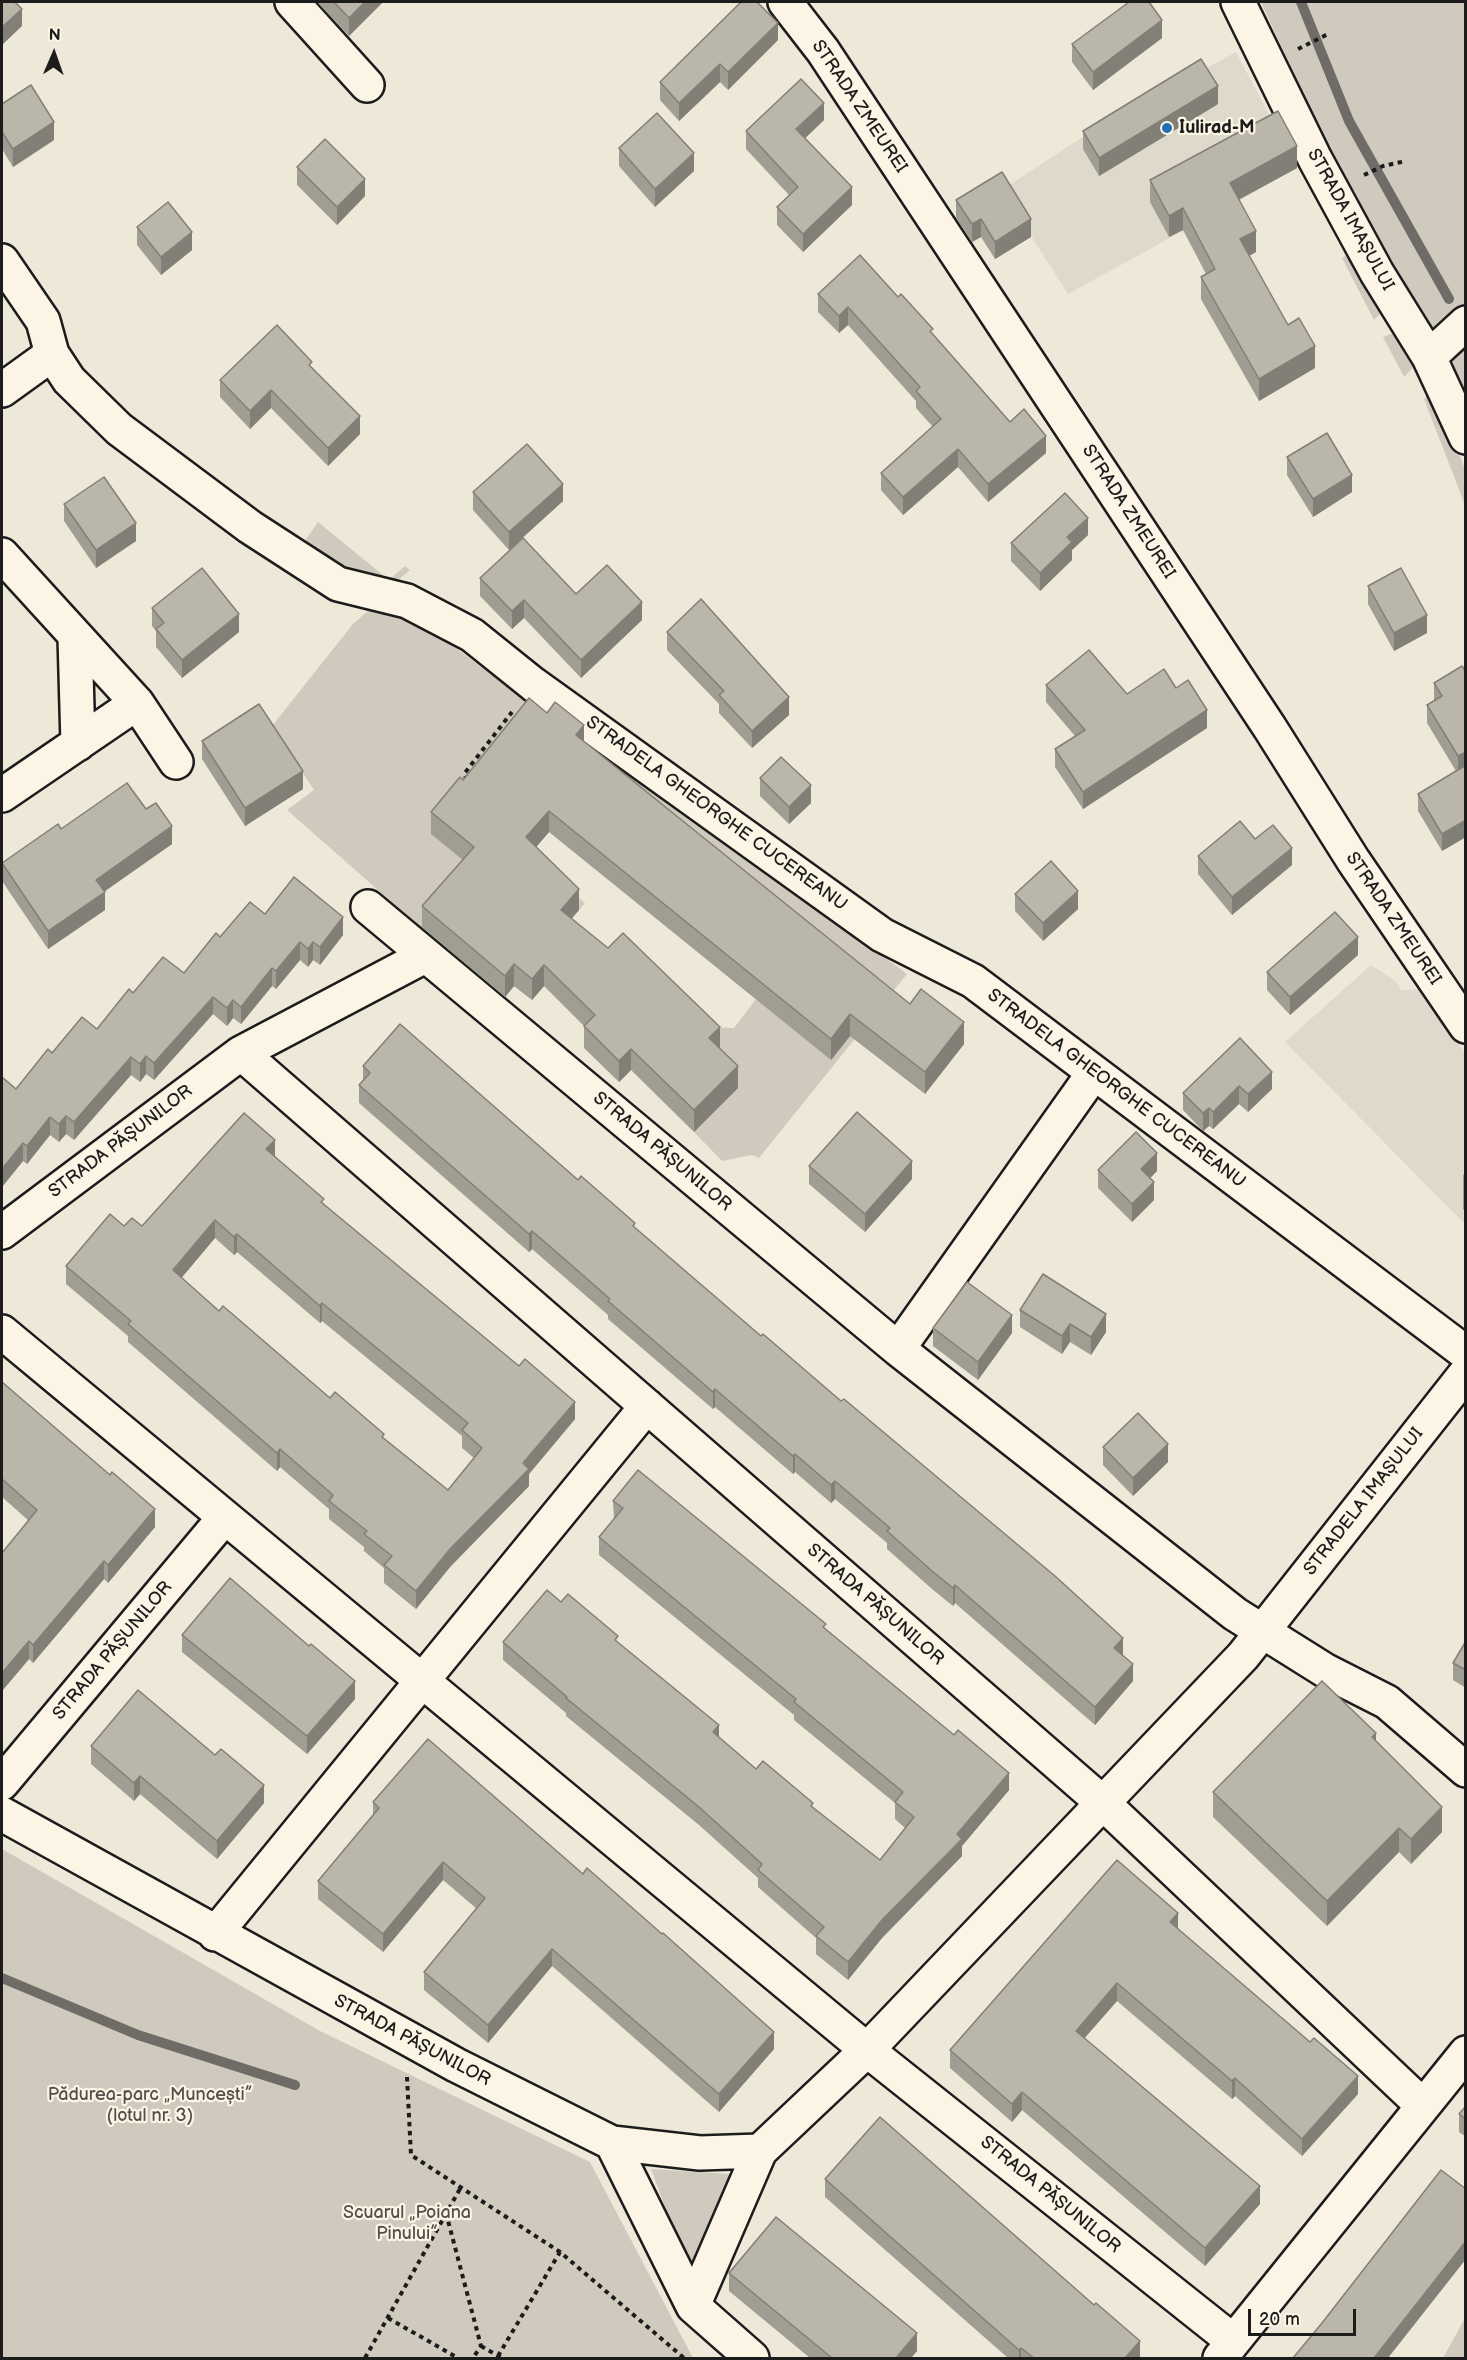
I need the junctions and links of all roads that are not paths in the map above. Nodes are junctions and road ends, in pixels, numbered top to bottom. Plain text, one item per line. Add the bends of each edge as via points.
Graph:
1 (292, 2) edge
2 (785, 2) edge
3 (1238, 2) edge
4 (367, 85) dead end
5 (2, 261) edge
6 (1466, 323) edge
7 (52, 354) junction
8 (1429, 357) junction
9 (2, 390) edge
10 (1466, 437) edge
11 (2, 555) edge
12 (75, 638) junction
13 (137, 704) junction
14 (78, 744) junction
15 (176, 762) dead end
16 (2, 795) edge
17 (368, 907) dead end
18 (425, 956) junction
19 (1466, 1026) edge
20 (241, 1053) junction
21 (1093, 1074) junction
22 (2, 1232) edge
23 (2, 1332) edge
24 (898, 1349) junction
25 (1466, 1353) edge
26 (1466, 1373) edge
27 (647, 1406) junction
28 (225, 1518) junction
29 (1264, 1630) junction
30 (420, 1681) junction
31 (1466, 1770) edge
32 (2, 1784) edge
33 (1104, 1804) junction
34 (2, 1814) edge
35 (215, 1934) junction
36 (867, 2050) junction
37 (1466, 2053) edge
38 (1422, 2105) junction
39 (612, 2142) junction
40 (760, 2151) junction
41 (693, 2306) junction
42 (1226, 2350) edge
43 (752, 2358) edge

1 - 4 street
2 - 19 street, STRADA ZMEUREI via 837,71 1264,718 1353,860
3 - 8 street, STRADA IMAȘULUI via 1315,159 1377,273
5 - 7 street, STRADELA GHEORGHE CUCEREANU via 43,321
6 - 8 street
7 - 9 street
7 - 21 street, STRADELA GHEORGHE CUCEREANU via 69,380 119,429 250,527 338,584 407,601 472,635 533,684 882,935 973,981 1049,1036
8 - 10 street, STRADA IMAȘULUI
11 - 12 street
12 - 13 street
12 - 14 street
13 - 14 street
13 - 15 street
14 - 16 street
17 - 18 street, STRADA PĂȘUNILOR
18 - 20 street, STRADA PĂȘUNILOR
18 - 24 street, STRADA PĂȘUNILOR
20 - 22 street, STRADA PĂȘUNILOR
20 - 27 street, STRADA PĂȘUNILOR
21 - 24 street
21 - 25 street, STRADELA GHEORGHE CUCEREANU
23 - 28 street, STRADA PĂȘUNILOR
24 - 29 street, STRADA PĂȘUNILOR via 1235,1614
26 - 29 street, STRADELA IMAȘULUI
27 - 30 street
27 - 33 street, STRADA PĂȘUNILOR
28 - 30 street, STRADA PĂȘUNILOR
28 - 32 street, STRADA PĂȘUNILOR
29 - 31 street, STRADA PĂȘUNILOR via 1326,1671 1387,1702
29 - 33 street
30 - 35 street
30 - 36 street, STRADA PĂȘUNILOR
33 - 36 street
33 - 38 street, STRADA PĂȘUNILOR
34 - 35 street, STRADA PĂȘUNILOR
35 - 39 street, STRADA PĂȘUNILOR via 405,2038
36 - 40 street
36 - 42 street, STRADA PĂȘUNILOR
37 - 38 street, STRADA PĂȘUNILOR
38 - 42 street, STRADA PĂȘUNILOR
39 - 40 street, STRADA PĂȘUNILOR via 700,2153
39 - 41 street
40 - 41 street
41 - 43 street

